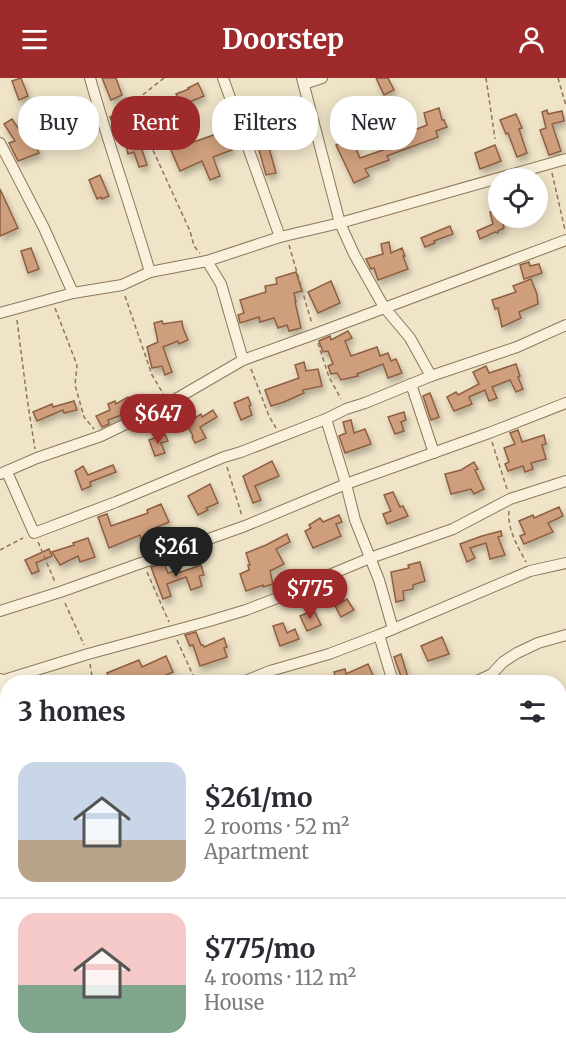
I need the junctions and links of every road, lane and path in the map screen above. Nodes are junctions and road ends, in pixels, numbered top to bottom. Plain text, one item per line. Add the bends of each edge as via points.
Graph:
1 (90, 78) edge
2 (164, 78) edge
3 (223, 78) edge
4 (322, 78) edge
5 (486, 78) edge
6 (558, 78) edge
7 (303, 81) edge
8 (566, 106) edge
9 (495, 139) dead end
10 (0, 143) edge
11 (566, 159) edge
12 (550, 164) junction
13 (340, 223) junction
14 (566, 232) edge
15 (280, 237) junction
16 (566, 240) edge
17 (207, 261) junction
18 (150, 272) junction
19 (122, 285) junction
20 (73, 293) junction
21 (52, 300) junction
22 (384, 308) junction
23 (15, 309) junction
24 (0, 314) edge
25 (566, 325) edge
26 (243, 360) junction
27 (431, 376) junction
28 (411, 384) junction
29 (169, 403) junction
30 (566, 403) edge
31 (326, 419) junction
32 (100, 436) junction
33 (280, 437) junction
34 (434, 453) junction
35 (224, 457) junction
36 (37, 458) junction
37 (4, 473) edge
38 (566, 481) edge
39 (346, 484) junction
40 (245, 526) junction
41 (34, 533) junction
42 (0, 550) edge
43 (370, 558) junction
44 (566, 563) edge
45 (60, 592) junction
46 (0, 611) edge
47 (393, 629) junction
48 (566, 635) edge
49 (379, 636) junction
50 (88, 654) junction
51 (17, 675) edge
52 (92, 675) edge
53 (260, 675) edge
54 (391, 675) edge
55 (496, 675) edge

1 - 18 street
2 - 17 path via 135,101 136,113 194,246
3 - 15 street
4 - 7 street
5 - 9 path
6 - 8 path
7 - 13 street
10 - 20 street
11 - 12 street
12 - 13 street
12 - 14 path
13 - 15 street
13 - 22 street
15 - 17 street
16 - 22 street
17 - 18 street
17 - 26 street via 221,284
18 - 19 street
19 - 20 street
19 - 29 path via 152,375
20 - 21 street
21 - 23 street
21 - 32 path via 77,365 75,385 84,417
22 - 26 street
22 - 27 street via 410,338
23 - 24 street
23 - 36 path
25 - 27 street via 517,347
26 - 29 street
26 - 33 path via 251,369
27 - 28 street
28 - 31 street
28 - 34 street
29 - 32 street
30 - 34 street
31 - 33 street
31 - 39 street
32 - 36 street
33 - 35 street
34 - 39 street
35 - 40 path
35 - 41 street
36 - 37 street
37 - 41 street
38 - 43 street via 510,499 453,529
39 - 40 street
39 - 43 street
40 - 45 street
41 - 42 path
41 - 45 path
43 - 47 street
43 - 50 street via 246,610
44 - 47 street via 530,571
45 - 46 street
45 - 50 path
47 - 49 street
48 - 55 street via 517,653 503,662
49 - 53 street
49 - 54 street
50 - 51 street
50 - 52 path

